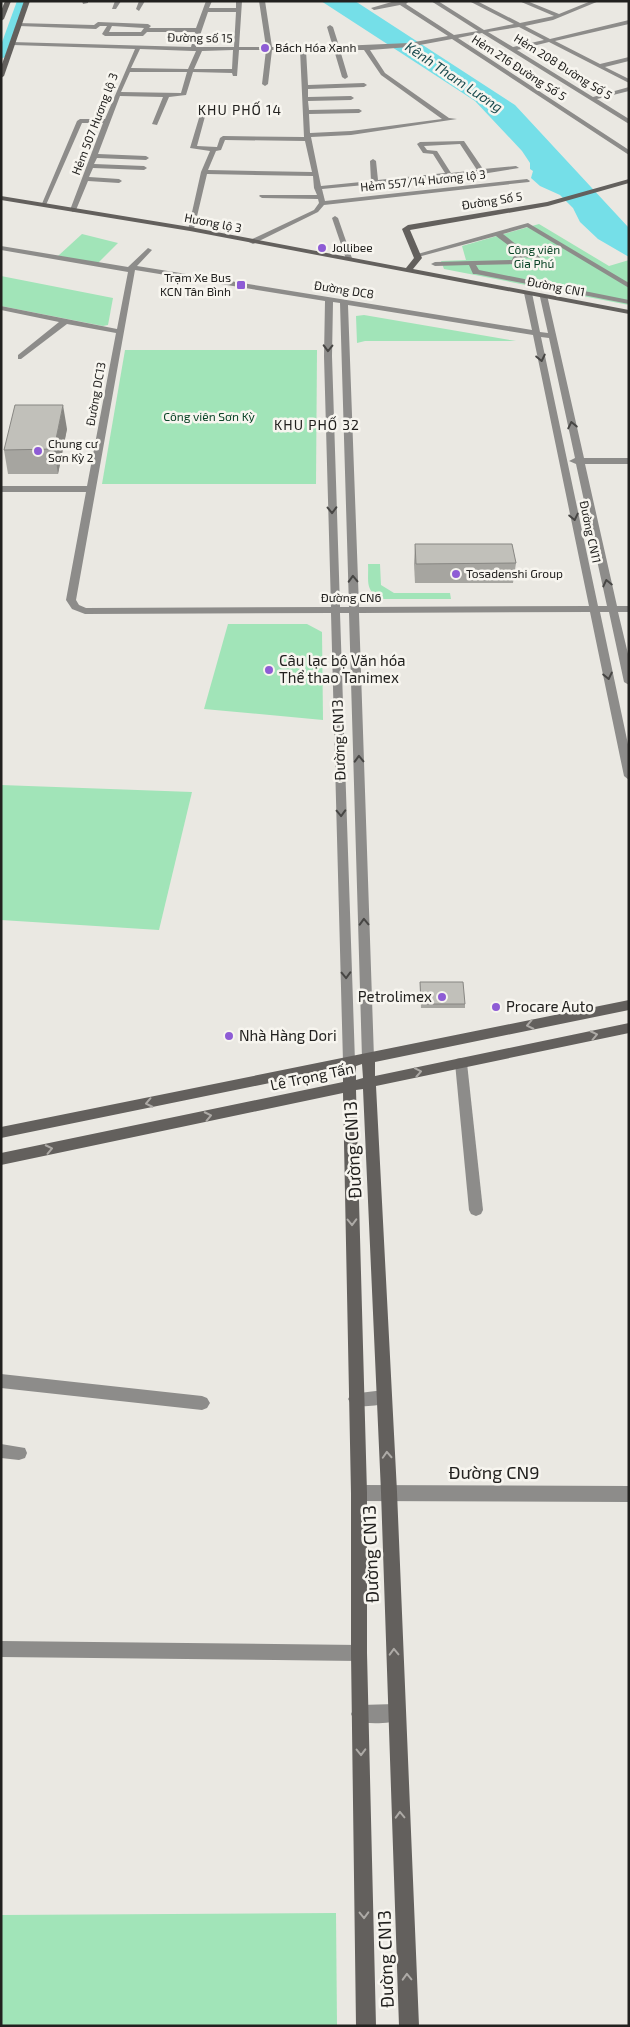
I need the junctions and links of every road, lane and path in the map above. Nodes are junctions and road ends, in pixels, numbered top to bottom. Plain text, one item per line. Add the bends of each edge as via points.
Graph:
1 (8, 1) edge
2 (26, 1) edge
3 (118, 1) edge
4 (142, 1) edge
5 (209, 1) edge
6 (239, 1) edge
7 (262, 1) edge
8 (409, 1) edge
9 (434, 1) edge
10 (472, 1) edge
11 (522, 1) edge
12 (596, 1) edge
13 (399, 2) edge
14 (114, 8) dead end
15 (374, 8) dead end
16 (3, 9) edge
17 (139, 9) dead end
18 (206, 10) junction
19 (239, 10) junction
20 (558, 16) junction
21 (1, 19) edge
22 (629, 22) edge
23 (19, 24) junction
24 (520, 25) junction
25 (109, 27) junction
26 (330, 27) dead end
27 (134, 30) dead end
28 (146, 30) junction
29 (198, 30) junction
30 (484, 32) junction
31 (452, 37) junction
32 (550, 41) junction
33 (13, 43) junction
34 (138, 48) junction
35 (335, 48) junction
36 (366, 48) junction
37 (513, 48) junction
38 (168, 49) junction
39 (197, 49) junction
40 (237, 49) junction
41 (269, 49) junction
42 (302, 49) junction
43 (165, 56) dead end
44 (629, 59) edge
45 (162, 63) dead end
46 (600, 66) junction
47 (127, 70) junction
48 (159, 70) junction
49 (190, 71) junction
50 (1, 76) edge
51 (345, 77) dead end
52 (629, 81) edge
53 (264, 84) dead end
54 (364, 85) dead end
55 (306, 87) junction
56 (629, 89) edge
57 (118, 94) junction
58 (166, 95) junction
59 (351, 98) dead end
60 (306, 99) junction
61 (591, 99) junction
62 (204, 110) dead end
63 (359, 111) dead end
64 (306, 112) junction
65 (106, 121) junction
66 (629, 122) edge
67 (155, 124) dead end
68 (425, 124) junction
69 (430, 130) dead end
70 (436, 136) dead end
71 (308, 137) junction
72 (442, 142) junction
73 (214, 149) junction
74 (629, 153) edge
75 (95, 156) junction
76 (146, 158) dead end
77 (374, 161) dead end
78 (92, 166) junction
79 (144, 168) dead end
80 (516, 168) dead end
81 (204, 172) junction
82 (482, 172) junction
83 (314, 174) junction
84 (449, 175) junction
85 (86, 179) junction
86 (120, 181) dead end
87 (527, 181) dead end
88 (629, 181) edge
89 (375, 183) junction
90 (317, 188) junction
91 (262, 196) dead end
92 (1, 198) edge
93 (321, 200) junction
94 (43, 205) junction
95 (73, 210) junction
96 (335, 218) dead end
97 (190, 229) junction
98 (497, 233) junction
99 (254, 242) junction
100 (461, 244) junction
101 (1, 248) edge
102 (148, 250) dead end
103 (525, 255) junction
104 (418, 257) junction
105 (350, 259) junction
106 (517, 261) junction
107 (470, 263) junction
108 (434, 264) junction
109 (529, 265) junction
110 (131, 268) junction
111 (408, 270) junction
112 (423, 273) junction
113 (538, 284) junction
114 (629, 286) edge
115 (528, 294) junction
116 (544, 297) junction
117 (329, 299) junction
118 (344, 302) junction
119 (629, 302) edge
120 (1, 308) edge
121 (629, 312) edge
122 (65, 321) junction
123 (120, 332) junction
124 (536, 334) junction
125 (552, 336) junction
126 (21, 357) dead end
127 (579, 460) junction
128 (563, 461) junction
129 (629, 461) edge
130 (1, 489) edge
131 (92, 489) junction
132 (74, 608) joint
133 (613, 609) junction
134 (629, 609) edge
135 (335, 610) junction
136 (354, 610) junction
137 (593, 610) junction
138 (629, 682) edge
139 (629, 776) edge
140 (342, 845) junction
141 (362, 845) junction
142 (629, 1004) edge
143 (629, 1028) edge
144 (368, 1058) junction
145 (349, 1062) junction
146 (461, 1063) junction
147 (370, 1082) junction
148 (349, 1086) junction
149 (1, 1132) edge
150 (1, 1159) edge
151 (476, 1210) dead end
152 (1, 1381) edge
153 (384, 1397) junction
154 (356, 1399) junction
155 (202, 1403) dead end
156 (1, 1451) edge
157 (19, 1453) dead end
158 (389, 1492) junction
159 (358, 1494) junction
160 (629, 1494) edge
161 (1, 1649) edge
162 (359, 1653) junction
163 (396, 1713) junction
164 (360, 1714) junction
165 (366, 2026) edge
166 (409, 2026) edge

1 - 16 street
2 - 23 street
3 - 14 street
4 - 17 street
5 - 18 street
6 - 19 street
7 - 41 street
8 - 13 street
9 - 30 street, Hẻm 208 Đường Số 5
10 - 24 street
11 - 20 street
12 - 20 street
13 - 15 street
13 - 31 street, Hẻm 216 Đường Số 5
16 - 21 street
18 - 19 street
18 - 29 street
19 - 40 street
20 - 24 street
22 - 32 street
23 - 25 street via 96,27 98,24
23 - 33 street
24 - 30 street
24 - 32 street
25 - 27 street
25 - 28 street via 148,26
25 - 28 street via 105,34 143,34
26 - 35 street
28 - 29 street
29 - 39 street
30 - 31 street
30 - 37 street, Hẻm 208 Đường Số 5
31 - 36 street, Đường số 15
31 - 74 street, Hẻm 216 Đường Số 5
32 - 37 street
32 - 46 street
33 - 34 street, Đường số 15
33 - 50 street
34 - 38 street, Đường số 15
34 - 47 street, Hẻm 507 Hương lộ 3
35 - 36 street, Đường số 15
35 - 42 street, Đường số 15
35 - 51 street
36 - 68 street via 383,74 451,119
37 - 61 street, Hẻm 208 Đường Số 5
38 - 39 street, Đường số 15
38 - 43 street
39 - 40 street, Đường số 15
39 - 49 street
40 - 41 street, Đường số 15
40 - 49 street via 235,73
41 - 42 street, Đường số 15
41 - 53 street
42 - 55 street
44 - 46 street
45 - 48 street
46 - 52 street
47 - 48 street
47 - 57 street, Hẻm 507 Hương lộ 3
48 - 49 street
49 - 58 street via 183,96
54 - 55 street
55 - 60 street
56 - 61 street
57 - 58 street
57 - 65 street, Hẻm 507 Hương lộ 3
58 - 67 street
59 - 60 street
60 - 64 street
61 - 66 street, Hẻm 208 Đường Số 5
62 - 73 street via 193,148
63 - 64 street
64 - 71 street
65 - 75 street, Hẻm 507 Hương lộ 3
65 - 94 street via 80,120
68 - 69 street
68 - 71 street
70 - 72 street
71 - 73 street via 223,138 219,149
71 - 83 street
72 - 82 street via 462,142
72 - 84 street via 420,144 425,152 435,152
73 - 81 street
75 - 76 street
75 - 78 street, Hẻm 507 Hương lộ 3
77 - 89 street
78 - 79 street
78 - 85 street, Hẻm 507 Hương lộ 3
80 - 82 street
81 - 83 street
81 - 97 street
82 - 84 street
83 - 90 street
84 - 89 street
85 - 86 street
85 - 95 street, Hẻm 507 Hương lộ 3
87 - 93 street, Hẻm 557/14 Hương lộ 3
88 - 104 street, Đường Số 5 via 548,204 412,225 406,229
89 - 90 street
90 - 93 street
91 - 93 street, Hẻm 557/14 Hương lộ 3
92 - 94 street, Hương lộ 3
93 - 99 street via 316,211
94 - 95 street, Hương lộ 3
95 - 97 street, Hương lộ 3
96 - 105 street
97 - 99 street, Hương lộ 3
98 - 100 street
98 - 103 street
98 - 114 street via 528,225
99 - 105 street, Hương lộ 3
100 - 104 street
100 - 107 street
101 - 110 street, Đường DC8
102 - 110 street
103 - 106 street
103 - 109 street via 538,259 537,263
104 - 108 street
104 - 111 street
105 - 111 street, Hương lộ 3
106 - 107 street
106 - 109 street
107 - 108 street
107 - 113 street via 476,272
108 - 112 street
109 - 113 street
110 - 117 street, Đường DC8
110 - 123 street, Đường DC13
111 - 112 street, Hương lộ 3
112 - 115 street, Đường CN1
113 - 119 street
115 - 116 street, Đường CN1
115 - 124 street, Đường CN11
116 - 121 street, Đường CN1
116 - 125 street, Đường CN11
117 - 118 street, Đường DC8
117 -> 135 street, Đường CN13
118 - 124 street, Đường DC8
136 -> 118 street, Đường CN13
120 - 122 street
122 - 123 street
122 - 126 street
123 - 131 street, Đường DC13
124 - 125 street, Đường DC8
124 -> 128 street, Đường CN11
127 -> 125 street, Đường CN11
127 - 128 street
127 - 129 street
133 -> 127 street, Đường CN11
128 -> 137 street, Đường CN11
130 - 131 street
131 - 132 street, Đường DC13 via 71,600
132 - 135 street, Đường CN6 via 86,611
133 - 134 street, Đường CN6
133 - 137 street, Đường CN6
133 - 138 street, Đường CN11
135 - 136 street, Đường CN6
135 -> 140 street, Đường CN13
136 - 137 street, Đường CN6
141 -> 136 street, Đường CN13
137 -> 139 street, Đường CN11
140 - 141 street
140 -> 145 street, Đường CN13
144 -> 141 street, Đường CN13
142 -> 144 street, Lê Trọng Tấn
146 -> 143 street, Lê Trọng Tấn
144 - 145 street, Lê Trọng Tấn
144 - 147 street, Đường CN13
145 - 148 street, Đường CN13
145 -> 149 street, Lê Trọng Tấn
147 -> 146 street, Lê Trọng Tấn
146 - 151 street
147 - 148 street, Lê Trọng Tấn
147 - 153 street, Đường CN13
150 -> 148 street, Lê Trọng Tấn
148 -> 154 street, Đường CN13
152 - 155 street
153 - 154 street
158 -> 153 street, Đường CN13
154 - 159 street, Đường CN13
156 - 157 street
158 - 159 street, Đường CN9
158 - 160 street, Đường CN9
163 -> 158 street, Đường CN13
159 - 162 street, Đường CN13
161 - 162 street
162 - 164 street, Đường CN13
163 - 164 street
166 -> 163 street, Đường CN13
164 -> 165 street, Đường CN13

